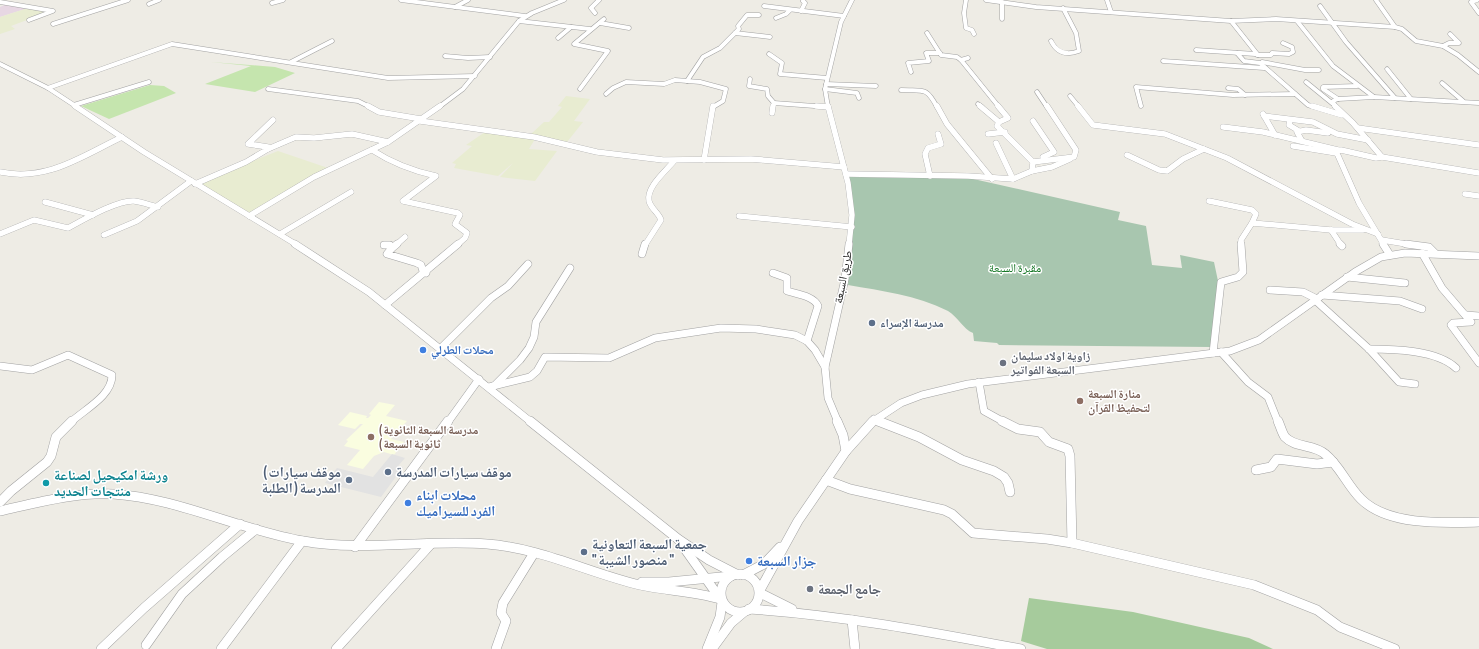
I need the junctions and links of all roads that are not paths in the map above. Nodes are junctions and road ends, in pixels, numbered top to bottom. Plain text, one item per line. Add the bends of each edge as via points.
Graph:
1 (128, 0) edge
2 (159, 0) edge
3 (283, 0) edge
4 (401, 0) edge
5 (468, 0) edge
6 (564, 0) edge
7 (599, 0) edge
8 (852, 0) edge
9 (966, 0) edge
10 (986, 0) edge
11 (1107, 0) edge
12 (1376, 0) edge
13 (1477, 0) edge
14 (803, 1) dead end
15 (0, 2) edge
16 (1002, 2) junction
17 (149, 4) dead end
18 (272, 4) dead end
19 (113, 5) junction
20 (764, 6) dead end
21 (1320, 6) dead end
22 (454, 7) junction
23 (1063, 8) junction
24 (790, 10) junction
25 (79, 11) dead end
26 (801, 11) junction
27 (595, 12) dead end
28 (1111, 12) junction
29 (1479, 13) edge
30 (759, 15) dead end
31 (525, 16) junction
32 (844, 16) junction
33 (776, 18) dead end
34 (604, 19) dead end
35 (1002, 19) dead end
36 (29, 20) dead end
37 (519, 21) junction
38 (1231, 21) junction
39 (1297, 21) junction
40 (600, 23) junction
41 (53, 24) dead end
42 (1332, 24) junction
43 (571, 27) junction
44 (1396, 27) junction
45 (629, 28) dead end
46 (590, 29) junction
47 (735, 33) junction
48 (927, 33) dead end
49 (974, 34) dead end
50 (1450, 34) dead end
51 (770, 37) dead end
52 (558, 38) dead end
53 (332, 40) dead end
54 (1051, 41) dead end
55 (1283, 43) dead end
56 (1443, 46) junction
57 (1196, 50) dead end
58 (940, 52) junction
59 (1237, 53) junction
60 (769, 54) dead end
61 (1256, 54) junction
62 (445, 56) dead end
63 (490, 57) junction
64 (968, 58) dead end
65 (961, 60) junction
66 (1162, 61) dead end
67 (291, 62) junction
68 (1261, 63) junction
69 (0, 64) edge
70 (1315, 66) dead end
71 (1264, 68) junction
72 (1477, 68) edge
73 (1387, 69) dead end
74 (911, 72) dead end
75 (1479, 72) edge
76 (475, 76) junction
77 (750, 79) dead end
78 (687, 81) junction
79 (149, 82) dead end
80 (1306, 82) dead end
81 (1442, 83) dead end
82 (826, 84) junction
83 (876, 86) dead end
84 (1357, 86) junction
85 (48, 88) junction
86 (1228, 88) dead end
87 (268, 89) dead end
88 (1320, 89) junction
89 (580, 90) dead end
90 (901, 90) dead end
91 (1037, 92) dead end
92 (606, 94) dead end
93 (1245, 94) junction
94 (1295, 94) junction
95 (1070, 96) dead end
96 (1374, 97) junction
97 (859, 98) dead end
98 (1395, 98) junction
99 (1338, 99) junction
100 (1411, 99) junction
101 (1463, 101) junction
102 (774, 102) junction
103 (1479, 103) edge
104 (978, 104) dead end
105 (1333, 104) junction
106 (74, 105) junction
107 (1141, 106) dead end
108 (828, 107) junction
109 (772, 113) dead end
110 (1344, 116) junction
111 (273, 120) dead end
112 (420, 120) junction
113 (1290, 120) junction
114 (1033, 121) dead end
115 (1000, 122) junction
116 (1224, 127) dead end
117 (1358, 128) junction
118 (1299, 131) junction
119 (1005, 132) junction
120 (938, 134) dead end
121 (988, 134) dead end
122 (1337, 134) junction
123 (1275, 135) junction
124 (122, 137) junction
125 (1368, 140) junction
126 (1302, 141) junction
127 (388, 142) junction
128 (996, 143) dead end
129 (1479, 145) edge
130 (1293, 146) dead end
131 (268, 149) junction
132 (1204, 149) junction
133 (372, 150) junction
134 (1337, 152) junction
135 (1127, 155) dead end
136 (1071, 157) junction
137 (1382, 157) junction
138 (704, 160) junction
139 (674, 161) junction
140 (1032, 161) junction
141 (844, 167) junction
142 (1032, 171) junction
143 (0, 172) edge
144 (1476, 172) edge
145 (846, 174) junction
146 (9, 175) junction
147 (930, 176) junction
148 (0, 177) edge
149 (1479, 177) edge
150 (992, 179) junction
151 (1013, 179) junction
152 (193, 182) junction
153 (351, 192) dead end
154 (1464, 194) dead end
155 (1479, 196) edge
156 (1209, 201) dead end
157 (45, 202) dead end
158 (158, 207) junction
159 (93, 215) junction
160 (249, 216) junction
161 (739, 216) dead end
162 (1252, 223) junction
163 (852, 228) junction
164 (1331, 230) junction
165 (1365, 230) junction
166 (0, 234) edge
167 (280, 234) junction
168 (1378, 234) junction
169 (104, 235) dead end
170 (405, 237) dead end
171 (1382, 240) junction
172 (384, 245) dead end
173 (1342, 246) dead end
174 (391, 249) junction
175 (1422, 253) junction
176 (1435, 253) junction
177 (642, 254) dead end
178 (1390, 255) junction
179 (1479, 256) edge
180 (528, 264) dead end
181 (570, 268) dead end
182 (426, 273) junction
183 (773, 273) dead end
184 (1347, 277) junction
185 (1405, 283) dead end
186 (1270, 290) dead end
187 (1318, 298) junction
188 (385, 305) junction
189 (1422, 309) dead end
190 (1466, 315) junction
191 (1479, 316) edge
192 (807, 341) junction
193 (440, 349) junction
194 (1369, 349) junction
195 (1217, 353) junction
196 (1479, 363) edge
197 (0, 366) edge
198 (825, 367) junction
199 (1456, 368) dead end
200 (478, 379) junction
201 (979, 382) junction
202 (1415, 384) dead end
203 (492, 386) junction
204 (874, 419) junction
205 (846, 451) junction
206 (1333, 462) junction
207 (1256, 470) dead end
208 (826, 480) junction
209 (1010, 492) dead end
210 (0, 502) edge
211 (0, 512) edge
212 (1479, 522) edge
213 (240, 524) junction
214 (256, 528) junction
215 (678, 539) junction
216 (786, 540) junction
217 (302, 541) junction
218 (431, 544) junction
219 (1072, 544) junction
220 (355, 547) junction
221 (534, 553) junction
222 (739, 575) junction
223 (706, 578) junction
224 (631, 583) junction
225 (760, 591) junction
226 (721, 599) junction
227 (748, 610) junction
228 (797, 612) junction
229 (852, 620) junction
230 (146, 645) dead end
231 (101, 649) edge
232 (221, 649) edge
233 (336, 649) edge
234 (496, 649) edge
235 (707, 649) edge
236 (712, 649) edge
237 (854, 649) edge
238 (1021, 649) edge
239 (1395, 649) edge

1 - 19 street
2 - 17 street
3 - 18 street
4 - 22 street
5 - 22 street
6 - 31 street
7 - 27 street via 591,8
8 - 32 street, طريق السبعة
9 - 49 street via 966,28
10 - 16 street
11 - 28 street
12 - 44 street
13 - 29 street via 1472,2
14 - 26 street via 805,3
15 - 36 street via 52,11
16 - 23 street
16 - 35 street
19 - 25 street via 101,4
19 - 41 street
20 - 24 street
21 - 42 street
22 - 31 street
23 - 28 street
23 - 54 street via 1076,33 1079,51 1058,52
24 - 26 street
24 - 33 street
26 - 32 street
28 - 38 street
30 - 47 street via 748,15
31 - 37 street
32 - 82 street, طريق السبعة
34 - 40 street
37 - 43 street
37 - 63 street
38 - 39 street
38 - 61 street
39 - 42 street
39 - 84 street via 1333,66
40 - 45 street
40 - 46 street
42 - 44 street
42 - 98 street
43 - 46 street
43 - 52 street
44 - 56 street via 1416,41
46 - 89 street via 574,44 608,51
47 - 51 street
47 - 78 street via 720,48 703,57
48 - 58 street
50 - 56 street via 1459,43
53 - 67 street
55 - 61 street via 1292,47 1293,52
56 - 72 street
57 - 59 street
58 - 65 street via 944,56 957,57
58 - 74 street via 926,53 929,61 908,63
59 - 61 street
59 - 68 street via 1244,61
60 - 82 street via 771,58 782,63 780,74
61 - 68 street via 1262,59
62 - 63 street via 476,59
63 - 76 street
64 - 65 street
65 - 115 street via 1008,118
66 - 71 street
67 - 76 street via 388,78
67 - 85 street via 172,44
68 - 70 street via 1319,71
68 - 71 street
69 - 85 street
71 - 94 street
72 - 75 street
73 - 100 street
76 - 112 street via 463,89
77 - 102 street via 749,86 767,89 768,96
78 - 92 street via 674,80 664,84 630,81 614,87
78 - 138 street via 726,89 723,101 713,106
79 - 106 street
80 - 88 street
81 - 101 street
82 - 83 street
82 - 97 street via 857,93
82 - 108 street, طريق السبعة
84 - 88 street via 1326,86
84 - 96 street
85 - 106 street
86 - 93 street via 1238,89
87 - 112 street via 354,100 379,112
88 - 99 street
88 - 105 street
90 - 150 street via 926,91 930,94 951,130 964,142
91 - 136 street via 1076,150 1075,156
93 - 94 street
93 - 107 street via 1136,88
94 - 110 street via 1308,106
95 - 132 street via 1096,126 1152,131
96 - 98 street
96 - 99 street
98 - 100 street
99 - 105 street via 1333,101
100 - 101 street
101 - 103 street
102 - 108 street
102 - 109 street
104 - 115 street
105 - 110 street
106 - 124 street
108 - 141 street, طريق السبعة
110 - 117 street
111 - 131 street via 248,144
112 - 127 street
112 - 139 street via 552,140 597,152
113 - 118 street via 1289,125
113 - 122 street via 1313,122
113 - 123 street via 1263,115
114 - 140 street via 1054,152
115 - 119 street via 997,126
116 - 123 street
117 - 125 street
117 - 129 street
118 - 122 street
118 - 126 street via 1297,132
119 - 121 street
119 - 140 street
120 - 147 street via 941,144 928,148 925,154
122 - 125 street
123 - 126 street
124 - 146 street via 52,170 28,175
124 - 152 street
125 - 137 street
126 - 134 street via 1331,147
127 - 131 street via 352,134 296,137
127 - 133 street
128 - 151 street
130 - 134 street
131 - 152 street via 246,162
132 - 135 street via 1167,171 1159,170
132 - 165 street via 1240,164 1266,180
133 - 160 street via 314,177
133 - 182 street via 410,170 436,176 404,198 404,202 446,209 460,215 454,224 466,231 467,236
134 - 137 street
134 - 168 street via 1359,203
136 - 140 street
136 - 142 street via 1063,163
137 - 144 street
138 - 139 street
138 - 141 street via 751,159
139 - 177 street via 660,176 649,196 649,201 661,220 646,242
140 - 142 street
141 - 145 street, طريق السبعة
142 - 151 street
143 - 146 street
144 - 149 street
145 - 147 street
145 - 163 street, طريق السبعة
146 - 148 street
147 - 150 street via 972,176
150 - 151 street
152 - 158 street
152 - 160 street
153 - 167 street
154 - 155 street
156 - 162 street via 1255,212 1255,220
157 - 159 street
158 - 159 street via 131,201
158 - 169 street via 137,221
159 - 166 street via 68,228 34,220
160 - 167 street
161 - 163 street
162 - 164 street
162 - 195 street via 1241,240 1243,272 1236,278 1221,282
163 - 198 street, طريق السبعة via 845,279
164 - 165 street
164 - 173 street
165 - 168 street
167 - 188 street
168 - 171 street
170 - 174 street
171 - 176 street via 1429,247
171 - 178 street
172 - 174 street via 390,246
174 - 182 street via 387,254 417,263
175 - 176 street
175 - 178 street
175 - 190 street via 1442,288
176 - 179 street
178 - 184 street
180 - 193 street
181 - 203 street via 536,322 529,348
182 - 188 street
183 - 192 street via 786,278 787,292 817,303
184 - 185 street
184 - 187 street
186 - 187 street via 1303,292
187 - 189 street via 1369,298 1403,302
187 - 194 street
187 - 195 street via 1259,340 1238,349
188 - 193 street
190 - 191 street
190 - 196 street via 1471,324 1453,322 1451,325
192 - 198 street
192 - 203 street via 795,335 756,329 721,328 646,341 609,358 545,357 530,377
193 - 200 street
194 - 199 street via 1420,354 1449,362
194 - 202 street via 1399,382
195 - 201 street
195 - 206 street via 1268,397 1285,438 1323,451
197 - 210 street via 32,370 68,356 106,371 113,379 107,391 57,437 52,456 46,463 8,491
198 - 205 street, طريق السبعة via 828,398 843,435
200 - 203 street
200 - 220 street
201 - 204 street via 916,397
201 - 219 street via 984,411 1018,429 1043,434 1049,442 1068,449
203 - 215 street
204 - 205 street
204 - 209 street via 919,436 962,460 994,471 1004,477
205 - 208 street
206 - 207 street via 1317,464 1277,459 1271,467
206 - 212 street via 1363,502 1385,513 1408,521
208 - 216 street
208 - 219 street via 850,489 944,510 954,515 966,529 973,532
211 - 213 street via 50,500 112,494 145,498
213 - 214 street
213 - 231 street
214 - 217 street
214 - 230 street via 182,594
215 - 222 street via 709,560
215 - 223 street
216 - 222 street via 758,569
216 - 225 street
217 - 220 street
217 - 232 street
218 - 220 street
218 - 221 street via 488,544
218 - 233 street
219 - 239 street via 1254,585 1317,610 1340,627
221 - 224 street
221 - 234 street via 503,603 501,613 506,621
222 - 223 street
222 - 225 street via 754,580
222 - 226 street via 728,578 723,583 720,590
223 - 224 street
223 - 226 street
224 - 226 street via 696,592
225 - 227 street via 759,601
225 - 228 street
226 - 227 street via 732,610
226 - 235 street via 720,617
227 - 228 street
227 - 236 street via 731,623
228 - 229 street
229 - 237 street
229 - 238 street via 958,636

